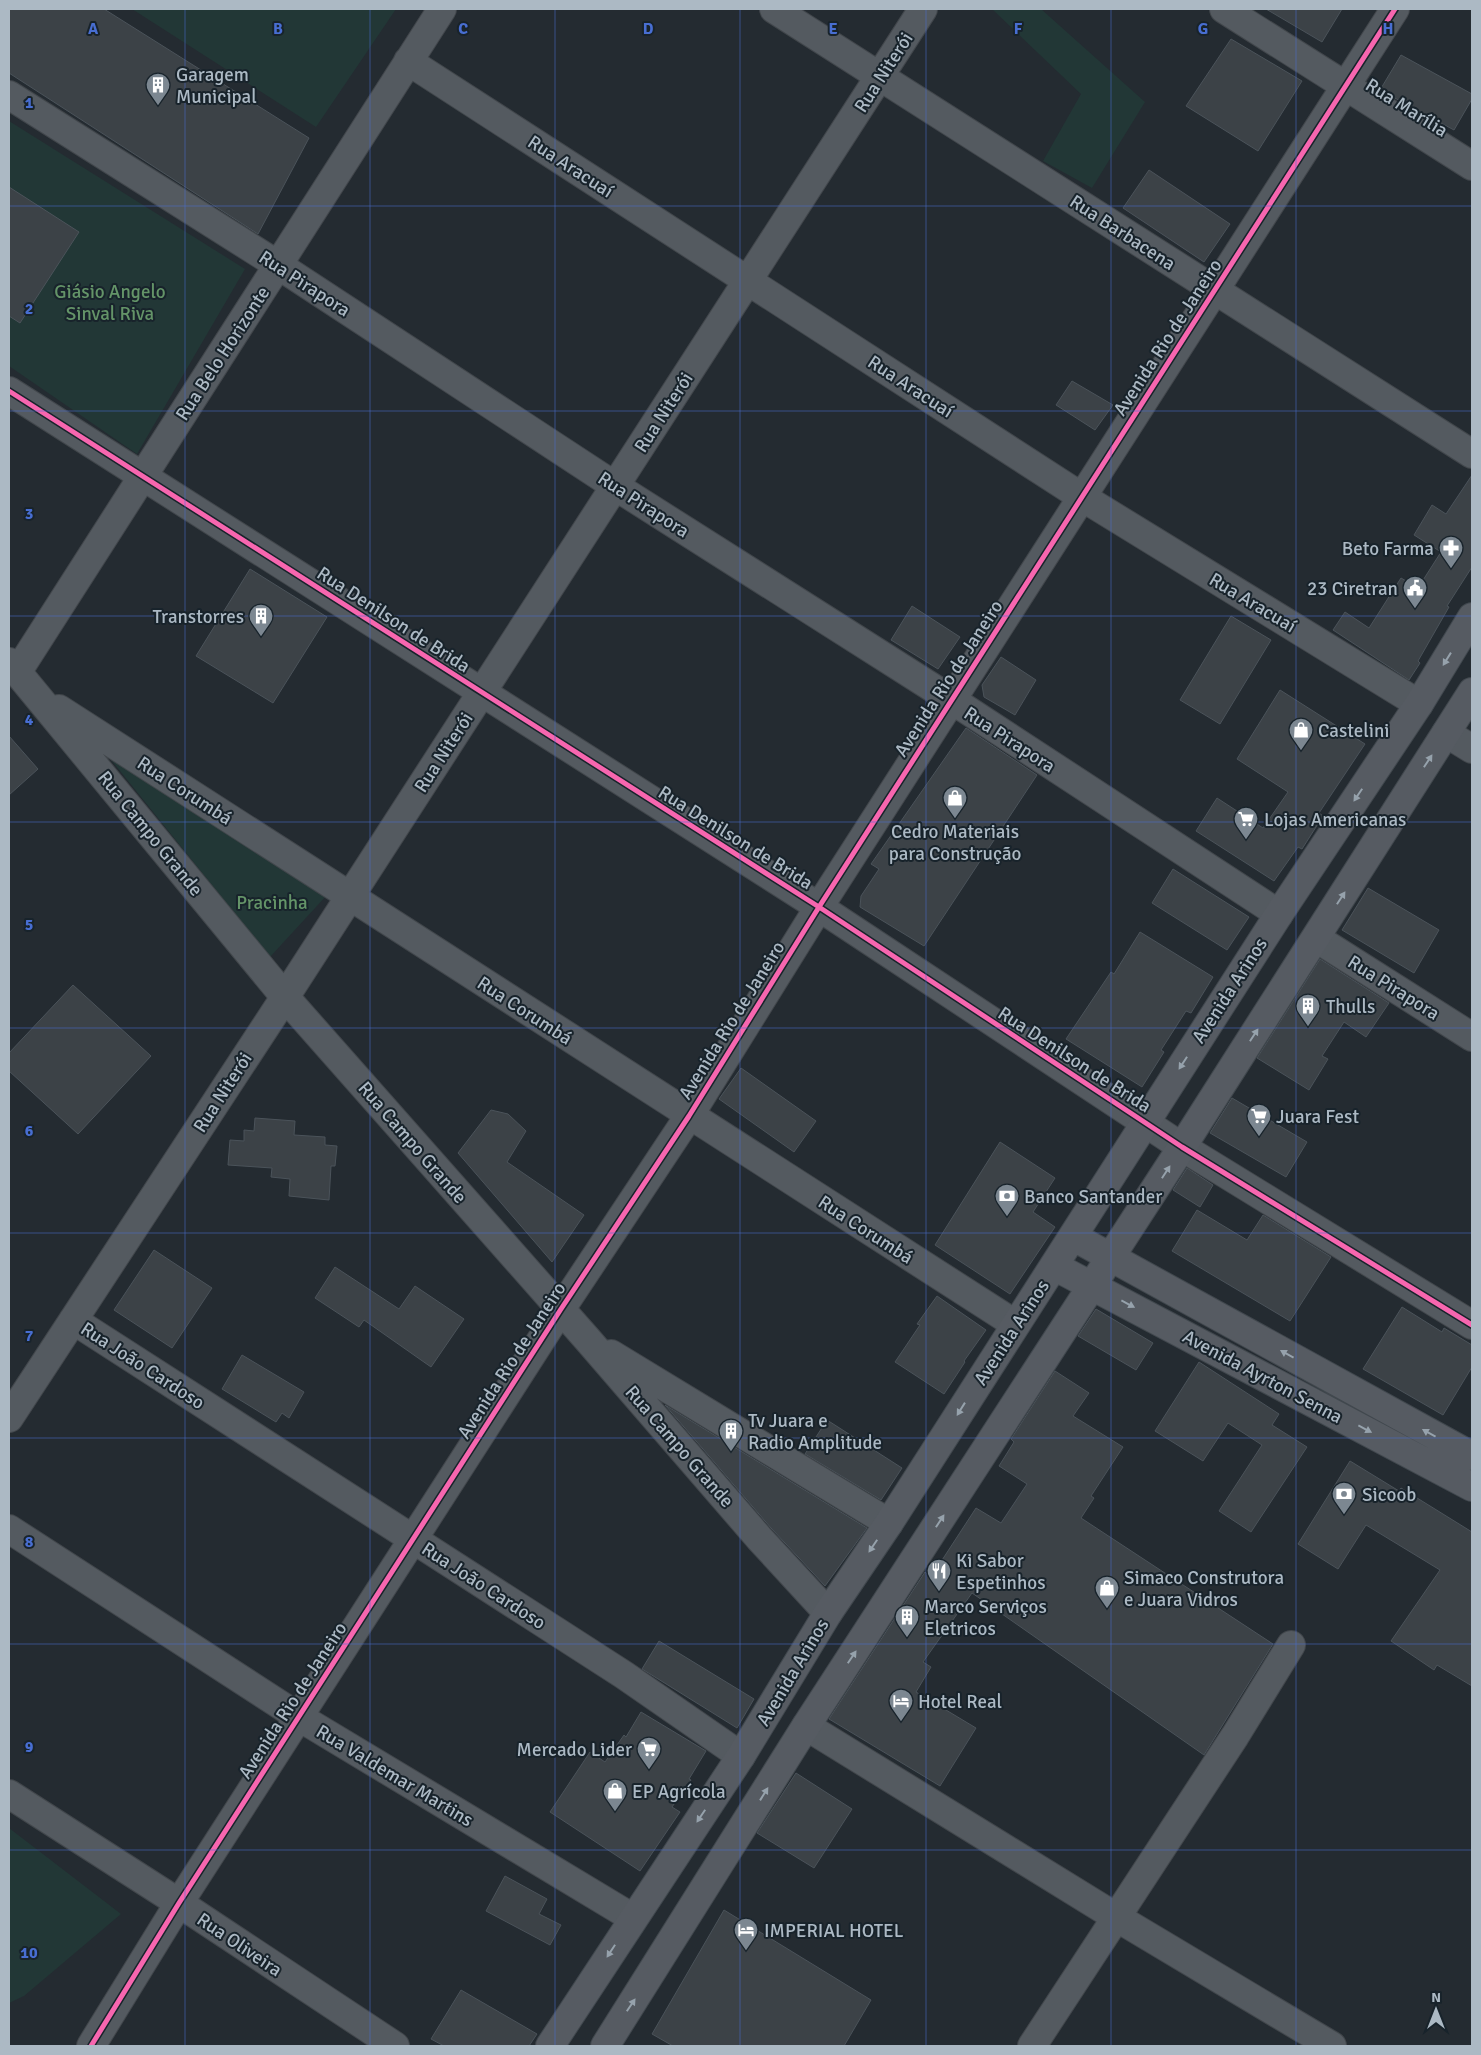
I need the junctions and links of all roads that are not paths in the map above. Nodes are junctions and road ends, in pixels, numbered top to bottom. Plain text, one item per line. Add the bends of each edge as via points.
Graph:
1 (442, 9) edge
2 (774, 9) edge
3 (923, 9) edge
4 (1224, 9) edge
5 (1395, 9) edge
6 (408, 61) junction
7 (880, 76) junction
8 (1346, 86) junction
9 (9, 95) edge
10 (1472, 166) edge
11 (278, 265) junction
12 (748, 281) junction
13 (1215, 290) junction
14 (9, 391) edge
15 (1472, 454) edge
16 (143, 476) junction
17 (615, 486) junction
18 (1082, 497) junction
19 (1472, 617) edge
20 (13, 667) edge
21 (1472, 692) edge
22 (481, 693) junction
23 (37, 695) junction
24 (952, 700) junction
25 (1419, 704) junction
26 (1446, 732) junction
27 (1472, 749) edge
28 (350, 896) junction
29 (819, 907) junction
30 (1278, 914) junction
31 (1316, 938) junction
32 (285, 997) junction
33 (1472, 1037) edge
34 (689, 1116) junction
35 (1145, 1122) junction
36 (1182, 1147) junction
37 (1074, 1237) junction
38 (1110, 1256) junction
39 (1054, 1266) junction
40 (1092, 1285) junction
41 (561, 1309) junction
42 (73, 1320) junction
43 (1015, 1324) junction
44 (1472, 1325) edge
45 (1253, 1335) junction
46 (588, 1340) junction
47 (1237, 1362) junction
48 (9, 1418) edge
49 (1469, 1448) edge
50 (1448, 1473) junction
51 (1472, 1486) edge
52 (889, 1523) junction
53 (9, 1529) edge
54 (413, 1540) junction
55 (828, 1613) junction
56 (1291, 1645) dead end
57 (299, 1717) junction
58 (806, 1726) junction
59 (741, 1756) junction
60 (9, 1794) edge
61 (179, 1903) junction
62 (1116, 1917) junction
63 (633, 1918) junction
64 (91, 2046) edge
65 (395, 2046) edge
66 (550, 2046) edge
67 (604, 2046) edge
68 (1032, 2046) edge
69 (1332, 2046) edge

1 - 6 street, Rua Belo Horizonte
2 - 7 street, Rua Barbacena
3 - 7 street, Rua Niterói
4 - 8 street, Rua Marília
5 - 8 street, Avenida Rio de Janeiro
6 - 11 street, Rua Belo Horizonte
6 - 12 street, Rua Aracuaí
7 - 12 street, Rua Niterói
7 - 13 street, Rua Barbacena
8 - 10 street, Rua Marília
8 - 13 street, Avenida Rio de Janeiro
9 - 11 street, Rua Pirapora
11 - 16 street, Rua Belo Horizonte
11 - 17 street, Rua Pirapora
12 - 17 street, Rua Niterói
12 - 18 street, Rua Aracuaí
13 - 15 street, Rua Barbacena
13 - 18 street, Avenida Rio de Janeiro
14 - 16 street, Rua Denilson de Brida
16 - 20 street, Rua Belo Horizonte
16 - 22 street, Rua Denilson de Brida
17 - 22 street, Rua Niterói
17 - 24 street, Rua Pirapora
18 - 24 street, Avenida Rio de Janeiro
18 - 25 street, Rua Aracuaí
19 -> 25 main road, Avenida Arinos
20 - 23 street, Rua Campo Grande
21 - 26 main road, Avenida Arinos
22 - 28 street, Rua Niterói
22 - 29 street, Rua Denilson de Brida
23 - 28 street, Rua Corumbá
23 - 32 street, Rua Campo Grande
24 - 29 street, Avenida Rio de Janeiro
24 - 30 street, Rua Pirapora
25 -> 30 main road, Avenida Arinos
26 - 27 street
31 -> 26 main road, Avenida Arinos
28 - 32 street, Rua Niterói
28 - 34 street, Rua Corumbá
29 - 34 street, Avenida Rio de Janeiro
29 - 35 street, Rua Denilson de Brida
30 -> 35 main road, Avenida Arinos
31 - 33 street, Rua Pirapora
36 -> 31 main road, Avenida Arinos
32 - 41 street, Rua Campo Grande
32 - 42 street, Rua Niterói
34 - 41 street, Avenida Rio de Janeiro
34 - 43 street, Rua Corumbá
35 - 36 street, Rua Denilson de Brida
35 - 37 main road, Avenida Arinos
38 -> 36 main road, Avenida Arinos
36 - 44 street, Rua Denilson de Brida
37 - 38 main road, Avenida Ayrton Senna
37 - 39 main road, Avenida Arinos
38 - 40 main road, Avenida Arinos
38 - 45 main road, Avenida Ayrton Senna
39 - 40 main road, Avenida Ayrton Senna
39 - 43 main road, Avenida Arinos
40 -> 47 main road, Avenida Ayrton Senna
58 -> 40 main road, Avenida Arinos
41 - 46 street, Rua Campo Grande
41 - 54 street, Avenida Rio de Janeiro
42 - 48 street, Rua Niterói
42 - 54 street, Rua João Cardoso
43 -> 52 main road, Avenida Arinos
45 - 47 main road
49 -> 45 main road, Avenida Ayrton Senna
46 - 52 street
46 - 55 street, Rua Campo Grande
47 -> 50 main road, Avenida Ayrton Senna
49 - 50 street
50 - 51 main road, Avenida Ayrton Senna
52 -> 55 main road, Avenida Arinos
53 - 57 street, Rua Valdemar Martins
54 - 57 street, Avenida Rio de Janeiro
54 - 59 street, Rua João Cardoso via 624,1674
55 - 59 main road, Avenida Arinos
56 - 62 street
57 - 61 street, Avenida Rio de Janeiro
57 - 63 street, Rua Valdemar Martins
58 - 62 street
67 -> 58 main road, Avenida Arinos
59 -> 63 main road, Avenida Arinos
60 - 61 street, Rua Oliveira
61 - 64 street, Avenida Rio de Janeiro
61 - 65 street, Rua Oliveira
62 - 68 street
62 - 69 street
63 -> 66 main road, Avenida Arinos

